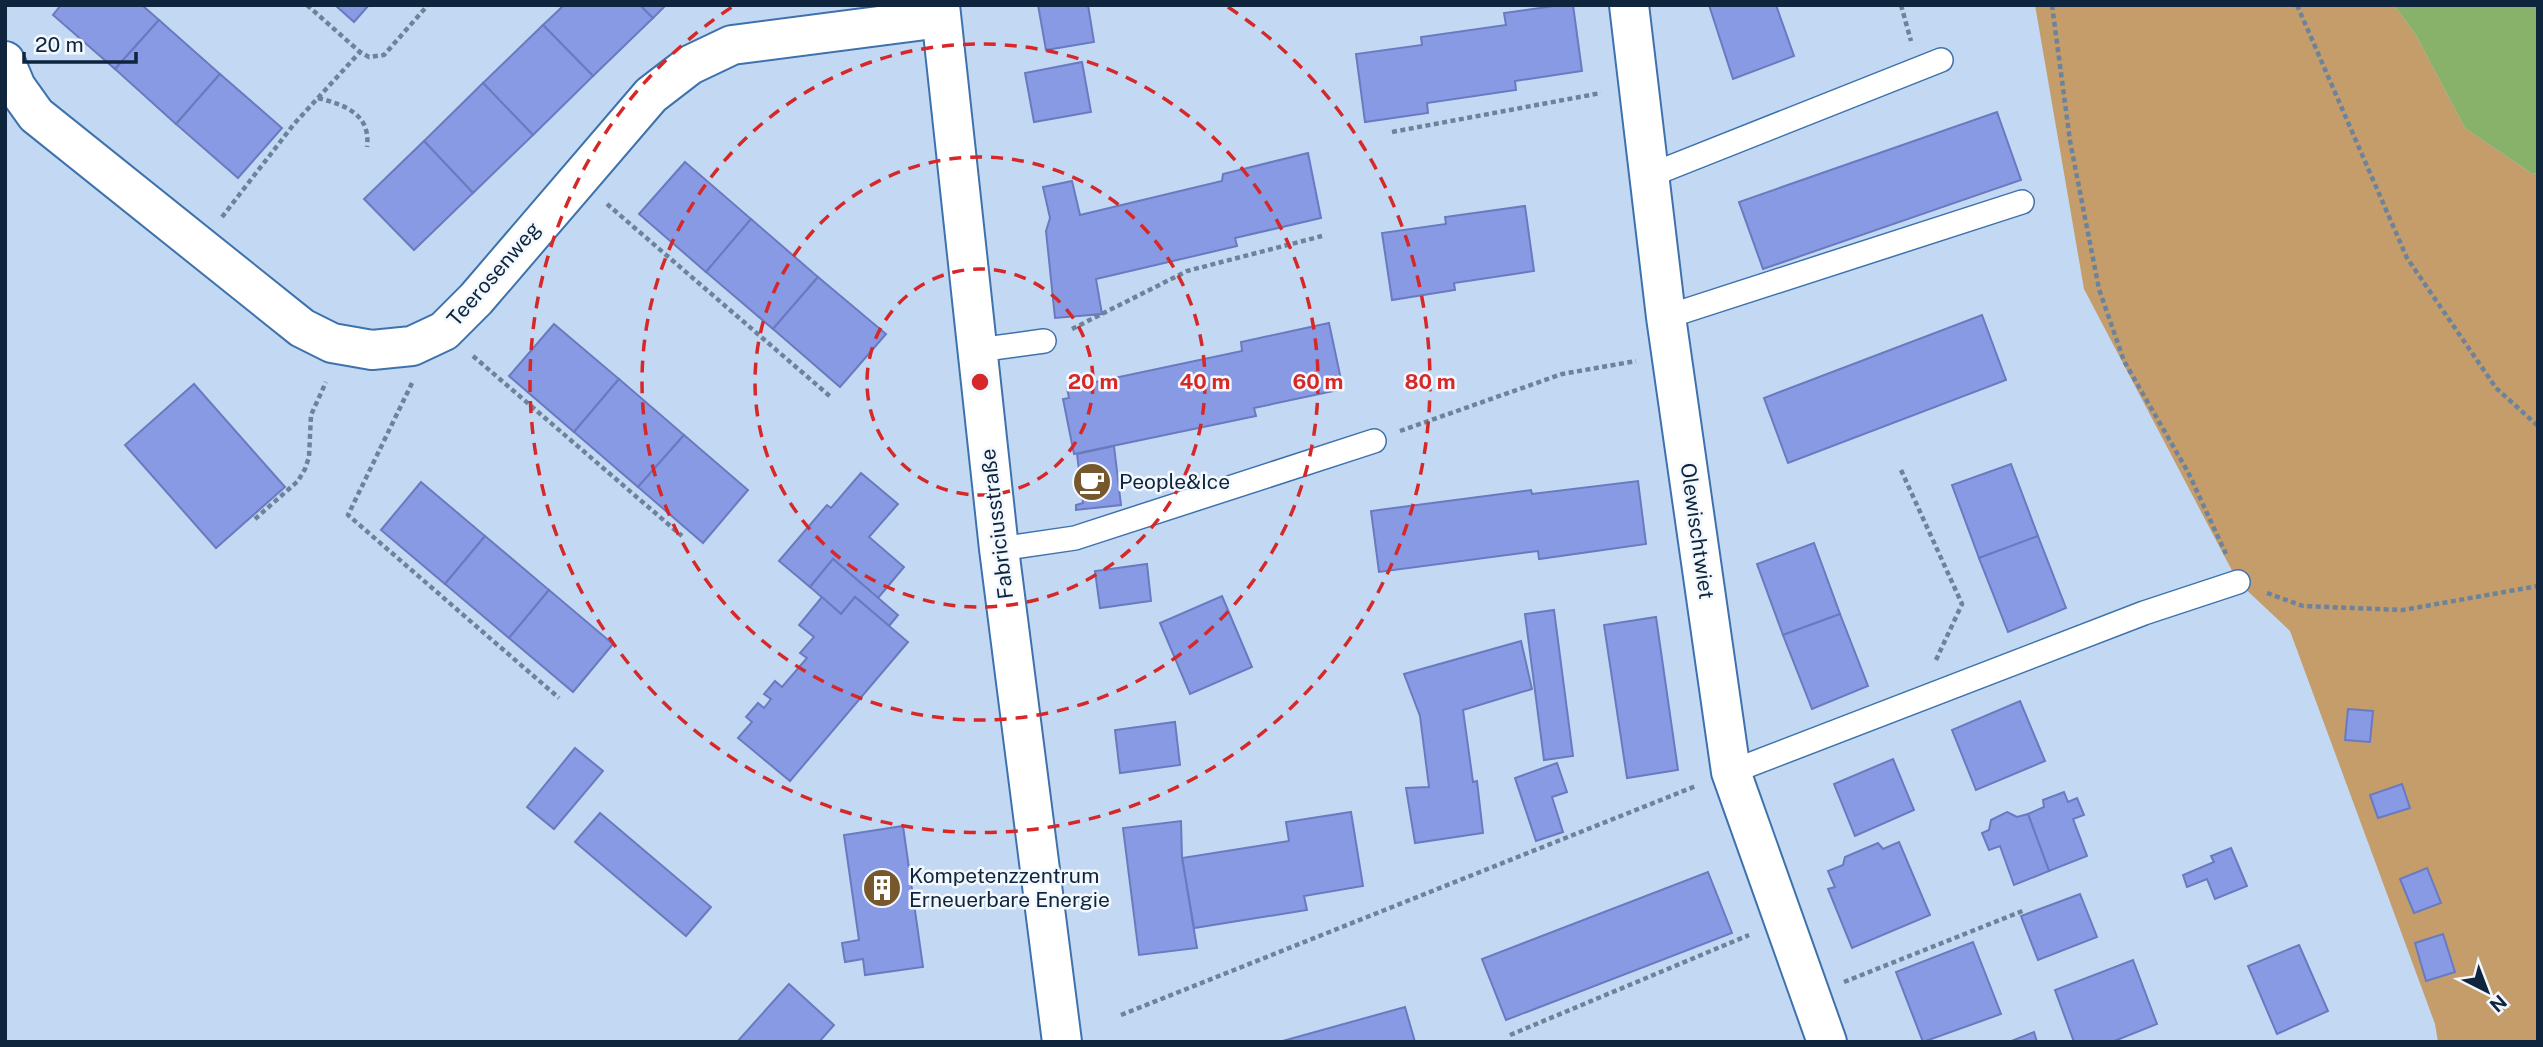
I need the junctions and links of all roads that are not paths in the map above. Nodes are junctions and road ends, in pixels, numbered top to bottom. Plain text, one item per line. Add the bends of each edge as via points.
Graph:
1 (1629, 5) edge
2 (940, 11) edge
3 (1941, 60) dead end
4 (5, 61) edge
5 (1651, 175) junction
6 (2022, 202) dead end
7 (1666, 317) junction
8 (1044, 341) road end
9 (978, 350) junction
10 (1374, 441) road end
11 (999, 549) junction
12 (2238, 582) road end
13 (1731, 772) junction
14 (1062, 1042) edge
15 (1827, 1042) edge

1 - 5 street, Olewischtwiet
2 - 4 street, Teerosenweg via 732,45 690,65 651,95 476,299 428,339 372,350 332,343 302,328 202,250 36,114 16,87
2 - 9 street, Fabriciusstraße
3 - 5 lane
5 - 7 street, Olewischtwiet
6 - 7 lane
7 - 13 street, Olewischtwiet
8 - 9 lane
9 - 11 street, Fabriciusstraße
10 - 11 lane via 1074,538
11 - 14 street, Fabriciusstraße
12 - 13 lane via 2144,613
13 - 15 street, Olewischtwiet

